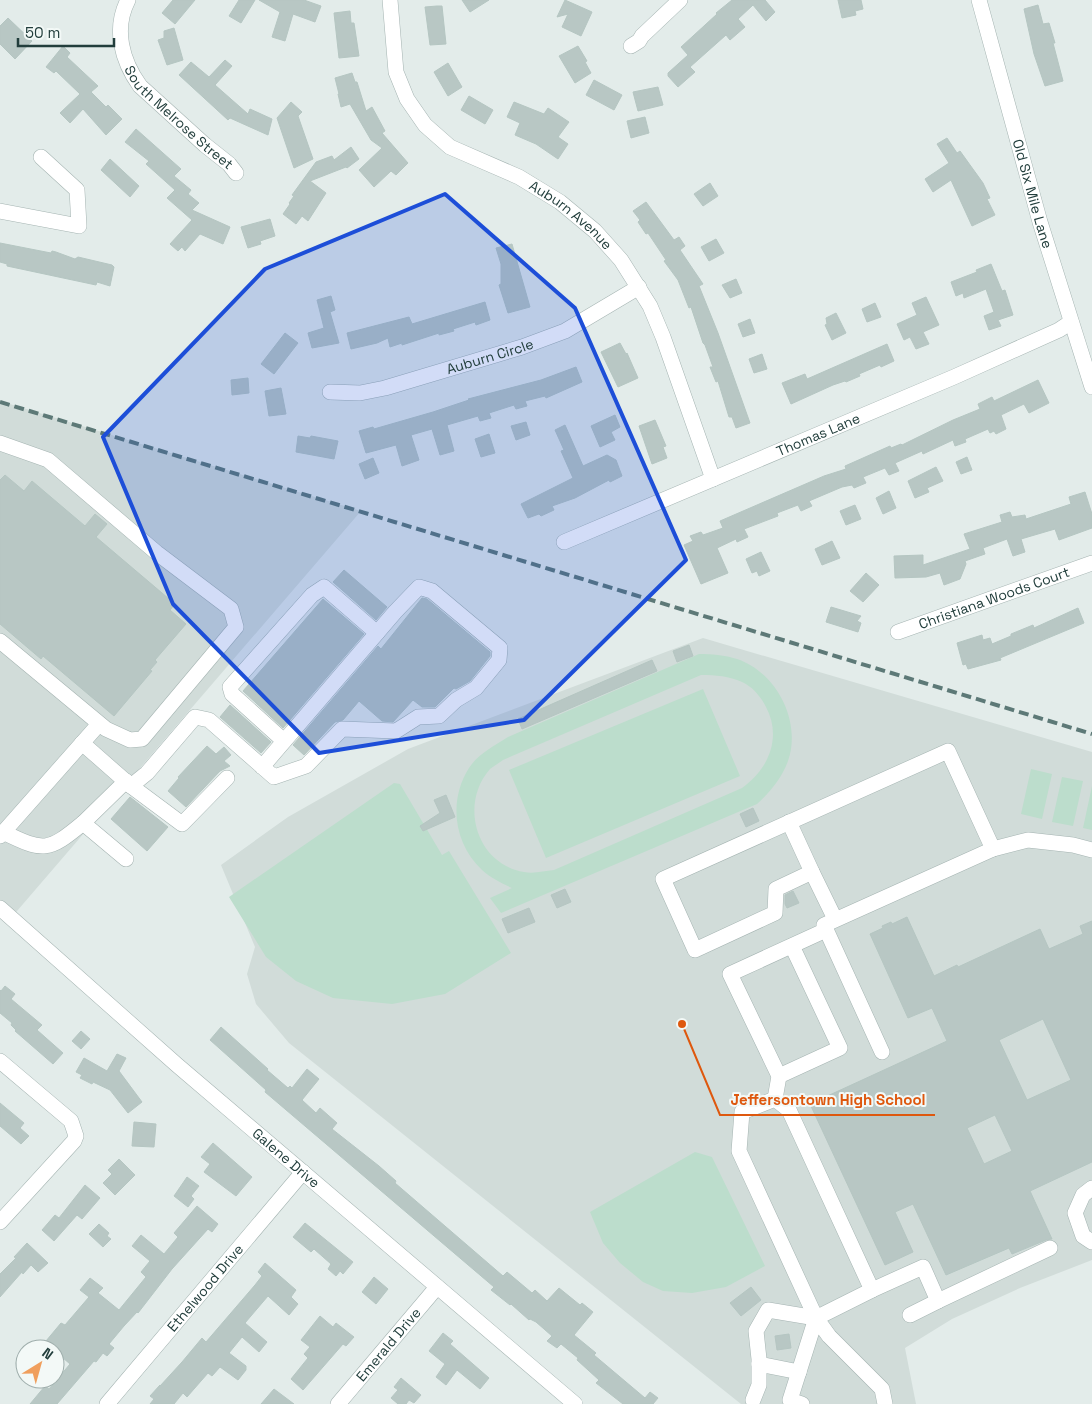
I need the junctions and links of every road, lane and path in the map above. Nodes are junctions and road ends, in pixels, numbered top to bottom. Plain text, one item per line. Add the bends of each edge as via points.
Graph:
1 (128, 0) edge
2 (390, 0) edge
3 (680, 0) edge
4 (979, 0) edge
5 (631, 46) dead end
6 (40, 156) dead end
7 (236, 174) dead end
8 (0, 211) edge
9 (639, 287) junction
10 (1071, 322) junction
11 (1092, 387) edge
12 (330, 392) dead end
13 (0, 442) edge
14 (713, 479) junction
15 (564, 542) dead end
16 (1092, 563) edge
17 (898, 632) dead end
18 (377, 633) junction
19 (0, 641) edge
20 (99, 724) junction
21 (284, 741) junction
22 (82, 743) junction
23 (262, 767) junction
24 (227, 778) dead end
25 (129, 783) junction
26 (789, 822) junction
27 (83, 823) junction
28 (1, 834) edge
29 (993, 849) junction
30 (1092, 850) edge
31 (126, 859) dead end
32 (812, 872) junction
33 (0, 908) edge
34 (831, 924) junction
35 (792, 946) junction
36 (882, 1052) dead end
37 (0, 1061) edge
38 (779, 1076) junction
39 (775, 1100) junction
40 (303, 1172) junction
41 (1092, 1188) edge
42 (0, 1222) edge
43 (1092, 1242) edge
44 (1050, 1248) dead end
45 (437, 1287) junction
46 (872, 1290) junction
47 (938, 1301) junction
48 (910, 1315) dead end
49 (816, 1318) junction
50 (759, 1364) junction
51 (799, 1372) junction
52 (753, 1400) dead end
53 (572, 1403) edge
54 (794, 1403) edge
55 (107, 1404) edge
56 (338, 1404) edge
57 (885, 1404) edge

1 - 7 street, South Melrose Street via 122,15 120,39 132,75
2 - 9 street, Auburn Avenue via 396,72 406,99 425,125 450,147 519,177 560,202 595,232 621,260
3 - 5 street
4 - 10 street, Old Six Mile Lane
6 - 8 street via 77,190 79,226
9 - 12 street, Auburn Circle via 565,330 522,347 385,388 360,393
9 - 14 street, Auburn Avenue via 663,337
10 - 11 street, Old Six Mile Lane
10 - 14 street, Thomas Lane via 954,377
13 - 20 street via 48,460 157,553 231,609 236,627 142,739 130,740
14 - 15 street, Thomas Lane
16 - 17 street, Christiana Woods Court
18 - 21 street
18 - 21 street via 324,587 312,595 246,668 230,687 232,694
18 - 23 street via 419,587 432,591 500,648 499,660 476,688 438,716 418,717 396,731 342,729 306,766 274,777
19 - 20 street
20 - 22 street
21 - 23 street
22 - 25 street
22 - 28 street
23 - 25 street via 209,720 196,718 146,773
24 - 25 street via 182,824
25 - 27 street
26 - 29 street via 948,751
26 - 32 street
26 - 32 street via 663,879 695,950 775,913 776,889
27 - 28 street via 51,846 38,847
27 - 31 street
29 - 30 street via 1028,840
29 - 34 street
32 - 34 street
33 - 40 street, Galene Drive
34 - 35 street
34 - 36 street
35 - 38 street via 840,1048
35 - 38 street via 730,974
37 - 42 street via 71,1121 76,1136
38 - 39 street
39 - 46 street via 789,1110
39 - 49 street via 742,1112 739,1151
40 - 45 street, Galene Drive
40 - 55 street, Ethelwood Drive
41 - 43 street via 1083,1195 1075,1213 1083,1236
44 - 47 street
45 - 53 street, Galene Drive
45 - 56 street, Emerald Drive
46 - 47 street via 923,1267
46 - 49 street
47 - 48 street
49 - 50 street via 768,1310 756,1331
49 - 51 street
49 - 57 street via 829,1336 882,1389
50 - 51 street
50 - 52 street via 759,1384
51 - 54 street

